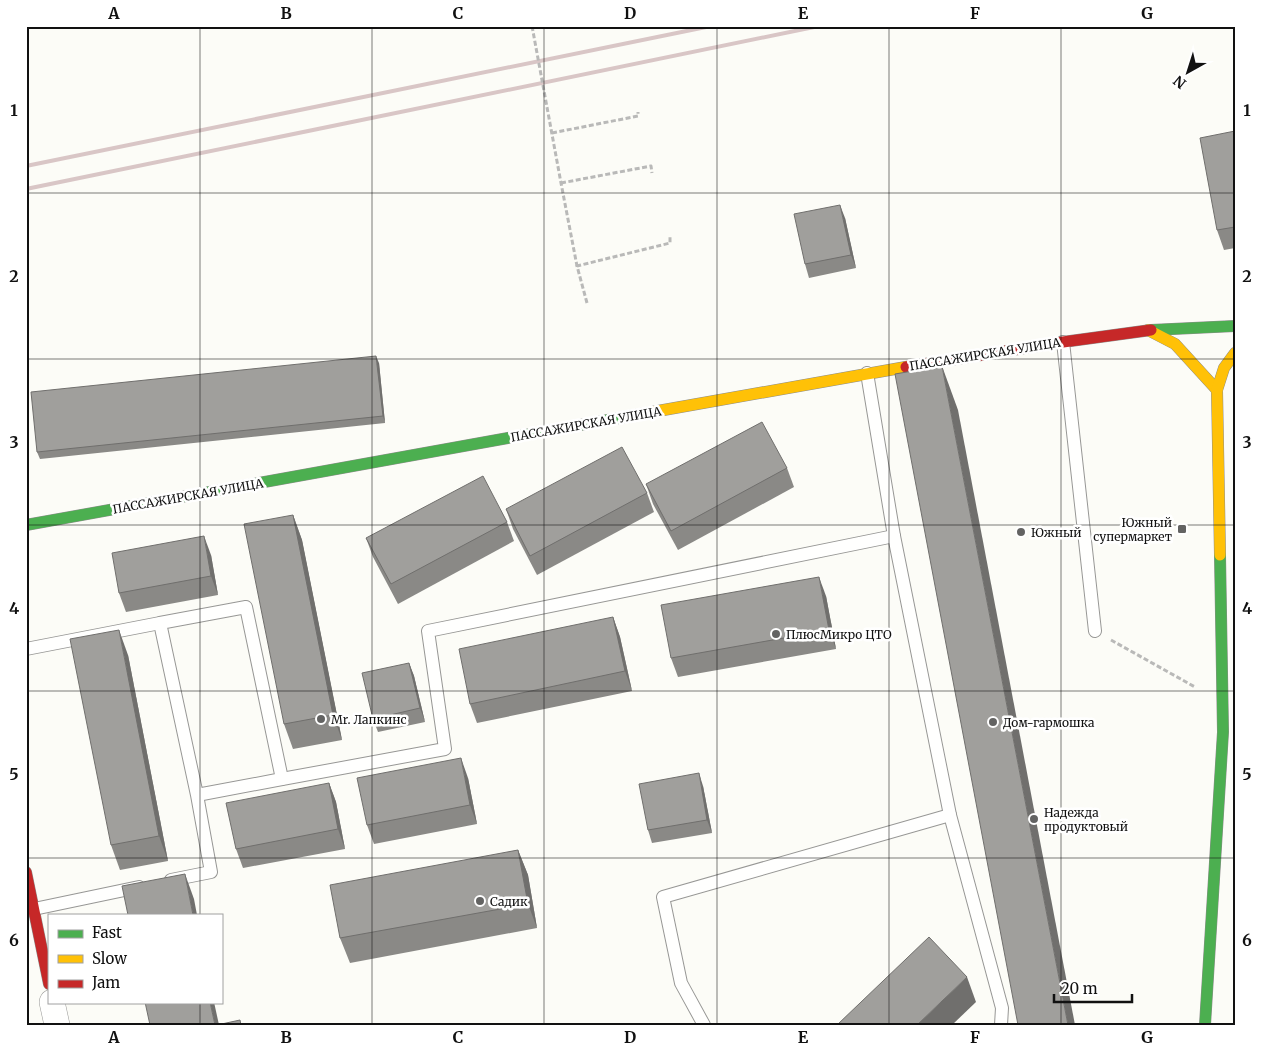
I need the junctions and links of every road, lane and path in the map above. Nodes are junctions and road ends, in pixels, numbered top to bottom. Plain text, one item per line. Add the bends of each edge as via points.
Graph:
1 (532, 26) edge
2 (638, 112) dead end
3 (552, 134) junction
4 (652, 173) dead end
5 (560, 183) junction
6 (670, 236) dead end
7 (577, 266) junction
8 (587, 303) dead end
9 (1235, 326) edge
10 (1148, 330) junction
11 (1063, 342) junction
12 (1235, 353) edge
13 (867, 373) junction
14 (1216, 390) junction
15 (26, 526) edge
16 (894, 536) junction
17 (160, 623) junction
18 (1095, 631) joint
19 (26, 649) edge
20 (1196, 688) dead end
21 (282, 779) junction
22 (197, 795) junction
23 (950, 815) junction
24 (26, 872) edge
25 (34, 909) junction
26 (48, 979) edge
27 (52, 1004) edge
28 (57, 1025) edge
29 (704, 1025) edge
30 (1001, 1025) edge
31 (1205, 1025) edge

1 - 3 path, bridge
2 - 3 path via 638,116
3 - 5 path, bridge
4 - 5 path via 651,166
5 - 7 path, bridge
6 - 7 path via 670,243
7 - 8 path
9 - 10 street, ПАССАЖИРСКАЯ УЛИЦА
10 - 11 street, ПАССАЖИРСКАЯ УЛИЦА
10 - 14 street via 1175,344
11 - 13 street, ПАССАЖИРСКАЯ УЛИЦА
11 - 18 lane
12 - 14 street via 1224,368
13 - 15 street, ПАССАЖИРСКАЯ УЛИЦА
13 - 16 lane
14 - 31 street via 1223,732
16 - 21 lane via 428,631 445,749
16 - 23 lane
17 - 19 lane
17 - 21 lane via 246,607
17 - 22 lane
18 - 20 path
21 - 22 lane
22 - 25 lane via 211,872
23 - 29 lane via 663,897 681,983
23 - 30 lane via 1002,1008
24 - 25 street
25 - 26 street
27 - 28 street

